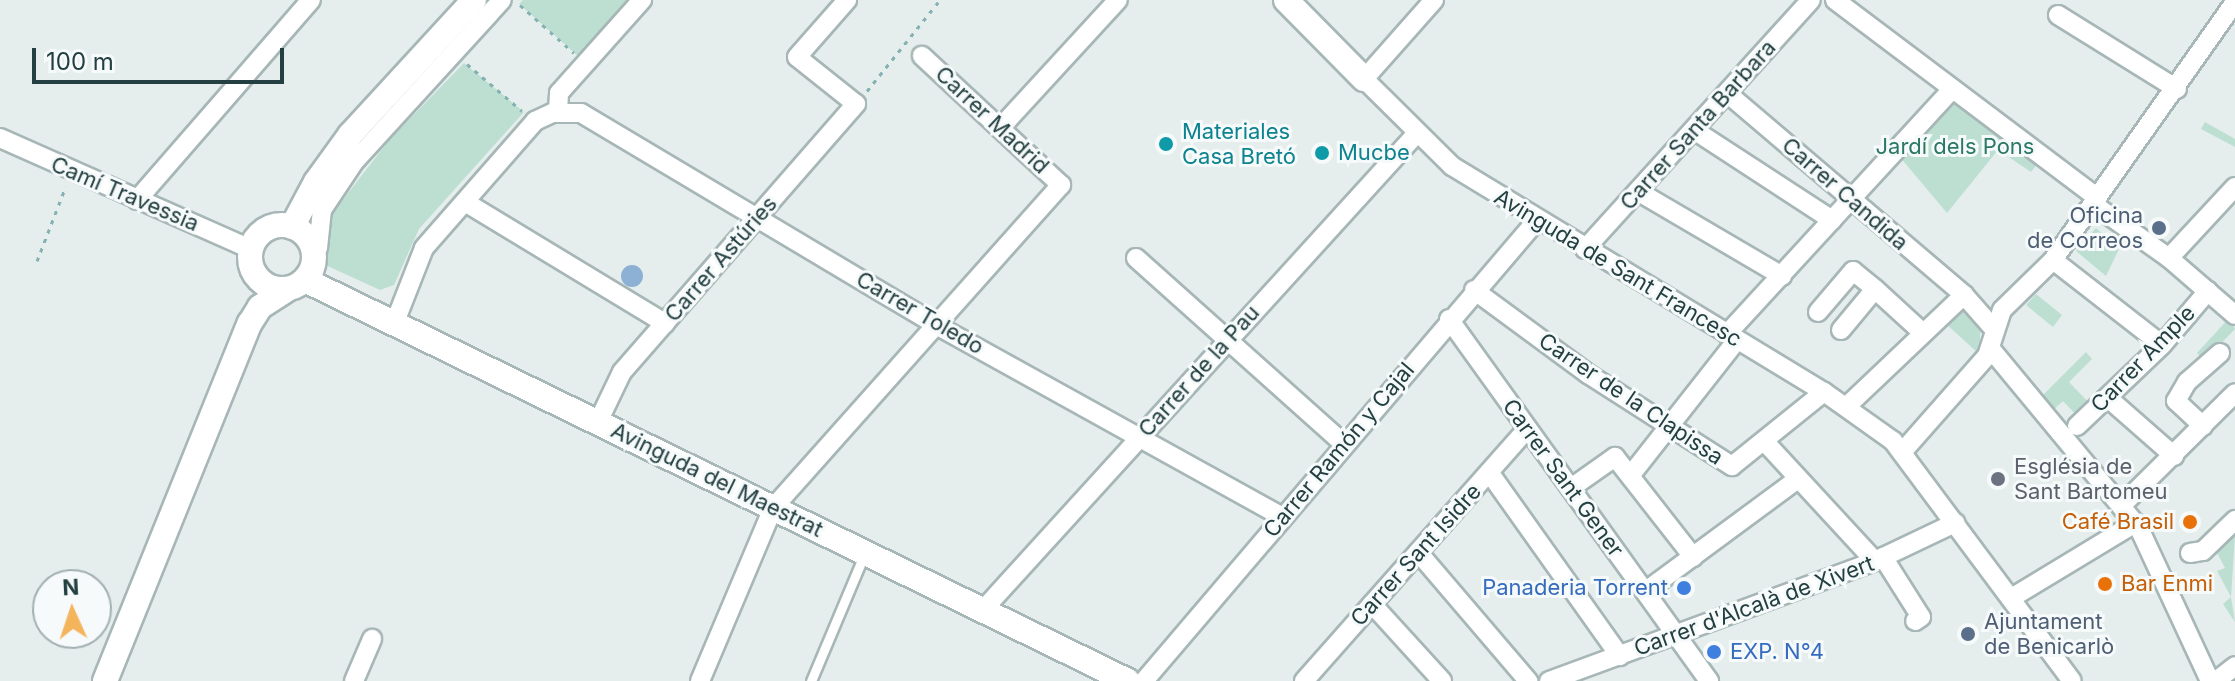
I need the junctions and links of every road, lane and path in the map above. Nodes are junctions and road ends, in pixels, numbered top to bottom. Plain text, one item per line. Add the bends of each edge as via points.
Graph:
1 (311, 0) edge
2 (474, 0) edge
3 (523, 0) edge
4 (642, 0) edge
5 (847, 0) edge
6 (940, 0) edge
7 (1118, 0) edge
8 (1286, 0) edge
9 (1434, 0) edge
10 (1811, 0) edge
11 (1835, 0) edge
12 (2235, 2) edge
13 (510, 7) edge
14 (2058, 15) dead end
15 (475, 51) dead end
16 (922, 56) dead end
17 (586, 63) junction
18 (1364, 79) junction
19 (1952, 89) junction
20 (2177, 89) junction
21 (1727, 93) junction
22 (856, 104) junction
23 (558, 112) junction
24 (535, 121) junction
25 (1002, 126) junction
26 (1694, 130) junction
27 (1417, 133) junction
28 (0, 138) edge
29 (72, 172) junction
30 (2235, 187) edge
31 (1639, 192) junction
32 (1851, 199) junction
33 (137, 200) junction
34 (2096, 201) junction
35 (465, 202) junction
36 (759, 217) junction
37 (1537, 220) junction
38 (1832, 220) junction
39 (292, 227) junction
40 (318, 248) dead end
41 (1585, 249) junction
42 (1136, 258) dead end
43 (2169, 258) junction
44 (251, 259) junction
45 (2053, 260) junction
46 (37, 261) dead end
47 (1782, 276) junction
48 (296, 285) junction
49 (1875, 289) junction
50 (1474, 290) junction
51 (2208, 291) junction
52 (1964, 295) junction
53 (1818, 312) dead end
54 (2235, 315) edge
55 (1449, 319) junction
56 (395, 322) junction
57 (250, 323) junction
58 (665, 323) junction
59 (936, 325) junction
60 (1993, 328) junction
61 (1841, 330) dead end
62 (1923, 333) junction
63 (1732, 337) junction
64 (1229, 339) junction
65 (2162, 345) junction
66 (1990, 348) junction
67 (2220, 353) dead end
68 (1824, 392) junction
69 (2235, 393) edge
70 (2108, 398) junction
71 (1846, 407) junction
72 (598, 422) junction
73 (2077, 426) dead end
74 (2203, 426) junction
75 (1669, 428) junction
76 (1527, 429) junction
77 (1139, 437) junction
78 (1765, 442) junction
79 (1344, 444) junction
80 (1904, 450) junction
81 (2174, 456) junction
82 (1489, 472) junction
83 (1630, 476) junction
84 (1798, 479) junction
85 (1571, 488) junction
86 (2122, 505) junction
87 (773, 508) junction
88 (1283, 517) junction
89 (2235, 520) edge
90 (1955, 523) junction
91 (2135, 523) junction
92 (1418, 552) junction
93 (866, 553) junction
94 (2190, 553) dead end
95 (1693, 557) junction
96 (1879, 559) junction
97 (1646, 591) junction
98 (2013, 597) junction
99 (1372, 604) junction
100 (983, 610) junction
101 (1915, 621) dead end
102 (1680, 634) junction
103 (372, 639) dead end
104 (1620, 656) junction
105 (2235, 666) edge
106 (105, 681) edge
107 (354, 681) edge
108 (700, 681) edge
109 (811, 681) edge
110 (1128, 681) edge
111 (1144, 681) edge
112 (1304, 681) edge
113 (1442, 681) edge
114 (1528, 681) edge
115 (1549, 681) edge
116 (1709, 681) edge
117 (2072, 681) edge
118 (2210, 681) edge
119 (2216, 681) edge

1 - 33 street
2 - 39 street via 350,135
3 - 13 path
4 - 17 street
5 - 22 street via 797,57
6 - 22 path
7 - 25 street
8 - 18 street, Avinguda de Sant Francesc
9 - 18 street
10 - 21 street, Carrer Santa Barbara
11 - 19 street
12 - 20 street
13 - 17 path
13 - 40 street via 354,162 322,210
14 - 20 street
15 - 24 path via 464,63
16 - 25 street, Carrer Madrid
17 - 23 street via 559,93
18 - 27 street, Avinguda de Sant Francesc
19 - 32 street
19 - 34 street
20 - 34 street
21 - 26 street, Carrer Santa Barbara
21 - 32 street, Carrer Candida
22 - 36 street, Carrer Astúries
23 - 24 street
23 - 36 street, Carrer Toledo via 581,113
24 - 35 street
25 - 59 street, Carrer Madrid via 1061,185
26 - 31 street, Carrer Santa Barbara
26 - 38 street
27 - 37 street, Avinguda de Sant Francesc via 1452,166
27 - 64 street, Carrer de la Pau
28 - 29 street, Camí Travessia
29 - 33 street, Camí Travessia
29 - 46 path
30 - 43 street
31 - 41 street, Carrer Santa Barbara
31 - 47 street
32 - 38 street
32 - 52 street, Carrer Candida
33 - 44 street, Camí Travessia
34 - 43 street
34 - 45 street
35 - 56 street via 424,248
35 - 58 street
36 - 58 street, Carrer Astúries
36 - 59 street, Carrer Toledo
37 - 41 street, Avinguda de Sant Francesc
37 - 50 street, Carrer Ramón y Cajal
38 - 47 street
39 - 44 street via 271,227
39 - 48 street via 313,250
41 - 63 street, Avinguda de Sant Francesc
42 - 64 street
43 - 51 street
44 - 48 street via 266,286
44 - 57 street
45 - 60 street via 2002,310
45 - 65 street
47 - 63 street
48 - 56 street, Avinguda del Maestrat
48 - 57 street via 260,307
49 - 53 street via 1853,271
49 - 61 street
49 - 62 street
50 - 55 street, Carrer Ramón y Cajal
50 - 75 street, Carrer de la Clapissa
51 - 54 street
51 - 65 street, Carrer Ample
52 - 60 street, Carrer Candida
52 - 62 street
55 - 76 street, Carrer Sant Gener
55 - 79 street, Carrer Ramón y Cajal
56 - 72 street, Avinguda del Maestrat
57 - 106 street
58 - 72 street, Carrer Astúries via 622,372
59 - 77 street, Carrer Toledo
59 - 87 street
60 - 66 street
62 - 71 street
63 - 68 street, Avinguda de Sant Francesc
63 - 75 street
64 - 77 street, Carrer de la Pau
64 - 79 street
65 - 70 street, Carrer Ample
66 - 80 street
66 - 86 street via 2062,441
67 - 74 street via 2187,382 2176,401
68 - 71 street, Avinguda de Sant Francesc
68 - 78 street, Carrer de la Clapissa
69 - 74 street
70 - 73 street, Carrer Ample
70 - 81 street
71 - 80 street, Avinguda de Sant Francesc
72 - 87 street, Avinguda del Maestrat
74 - 81 street
75 - 78 street, Carrer de la Clapissa via 1732,466
75 - 83 street
76 - 82 street, Carrer Sant Isidre
76 - 85 street, Carrer Sant Gener
77 - 88 street, Carrer Toledo
77 - 100 street, Carrer de la Pau
78 - 84 street
79 - 88 street, Carrer Ramón y Cajal
80 - 90 street, Avinguda de Sant Francesc
81 - 86 street
82 - 92 street, Carrer Sant Isidre
82 - 104 street
83 - 85 street via 1615,457
83 - 95 street
84 - 95 street
84 - 96 street
85 - 97 street, Carrer Sant Gener
86 - 91 street
87 - 93 street, Avinguda del Maestrat
87 - 108 street
88 - 111 street, Carrer Ramón y Cajal
89 - 94 street via 2203,551
90 - 96 street, Carrer d'Alcalà de Xivert
90 - 98 street, Avinguda de Sant Francesc
91 - 98 street
91 - 118 street
92 - 99 street, Carrer Sant Isidre
92 - 114 street
93 - 100 street, Avinguda del Maestrat
93 - 109 lane
95 - 97 street
96 - 101 street via 1921,617
96 - 102 street, Carrer d'Alcalà de Xivert
97 - 102 street, Carrer Sant Gener
98 - 117 street, Avinguda de Sant Francesc
99 - 112 street, Carrer Sant Isidre
99 - 113 street
100 - 110 street, Avinguda del Maestrat
102 - 104 street, Carrer d'Alcalà de Xivert
102 - 116 street, Carrer Sant Gener
103 - 107 street
104 - 115 street, Carrer d'Alcalà de Xivert
105 - 119 street

